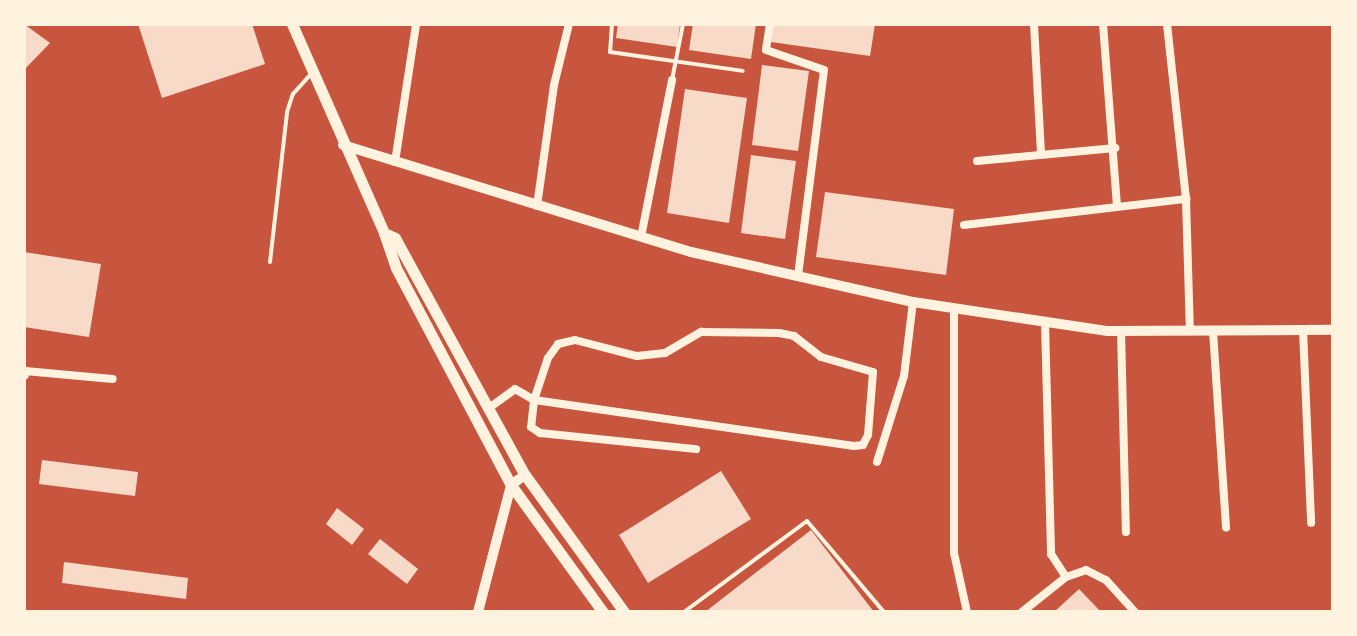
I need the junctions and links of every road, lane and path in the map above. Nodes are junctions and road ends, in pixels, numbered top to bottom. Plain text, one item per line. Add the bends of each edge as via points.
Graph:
1 (292, 24) edge
2 (416, 24) edge
3 (569, 24) edge
4 (612, 24) edge
5 (683, 24) edge
6 (770, 24) edge
7 (1034, 24) edge
8 (1103, 24) edge
9 (1167, 24) edge
10 (676, 60) junction
11 (743, 71) dead end
12 (310, 75) junction
13 (672, 80) joint
14 (341, 145) junction
15 (1115, 148) junction
16 (1041, 155) junction
17 (977, 161) dead end
18 (395, 162) junction
19 (1186, 199) junction
20 (1117, 205) junction
21 (537, 206) junction
22 (964, 225) dead end
23 (384, 233) junction
24 (641, 237) junction
25 (270, 262) dead end
26 (798, 276) junction
27 (913, 302) junction
28 (954, 309) junction
29 (1045, 322) junction
30 (1303, 329) junction
31 (1333, 330) edge
32 (1121, 331) junction
33 (1190, 331) junction
34 (1213, 331) junction
35 (24, 372) edge
36 (113, 379) dead end
37 (534, 400) junction
38 (489, 408) junction
39 (696, 449) dead end
40 (877, 462) dead end
41 (525, 475) junction
42 (511, 485) junction
43 (1311, 523) dead end
44 (1226, 528) dead end
45 (1126, 532) dead end
46 (1066, 577) junction
47 (478, 612) edge
48 (603, 612) edge
49 (624, 612) edge
50 (684, 612) edge
51 (884, 612) edge
52 (967, 612) edge
53 (1022, 612) edge
54 (1135, 612) edge

1 - 12 main road
2 - 18 street
3 - 21 street via 554,85
4 - 10 lane via 610,52
5 - 10 lane
6 - 26 street via 766,50 824,70
7 - 16 street
8 - 15 street
9 - 19 street
10 - 11 lane
10 - 13 lane
12 - 14 main road
12 - 25 lane via 293,94 287,112
13 - 24 street
14 - 18 street
14 - 23 main road
15 - 16 street
15 - 20 street
16 - 17 street
18 - 21 street
19 - 20 street
19 - 33 street
20 - 22 street
21 - 24 street
23 - 38 main road via 395,238
23 - 42 main road via 396,268
24 - 26 street
26 - 27 street
27 - 28 street
27 - 40 street via 904,376
28 - 29 street
28 - 52 street via 954,553
29 - 32 street
29 - 46 street via 1051,554
30 - 31 street
30 - 34 street
30 - 43 street
32 - 33 street
32 - 45 street
33 - 34 street
34 - 44 street
35 - 36 street
37 - 37 street via 558,344 575,340 637,356 665,353 701,332 794,336 821,357 873,372 875,387 868,435 863,445 854,446
37 - 38 street via 515,389
37 - 39 street via 531,427 540,433
38 - 41 main road
41 - 42 street
41 - 49 main road
42 - 47 street
42 - 48 main road
46 - 53 street
46 - 54 street via 1086,570 1106,580
50 - 51 lane via 807,521 815,524

